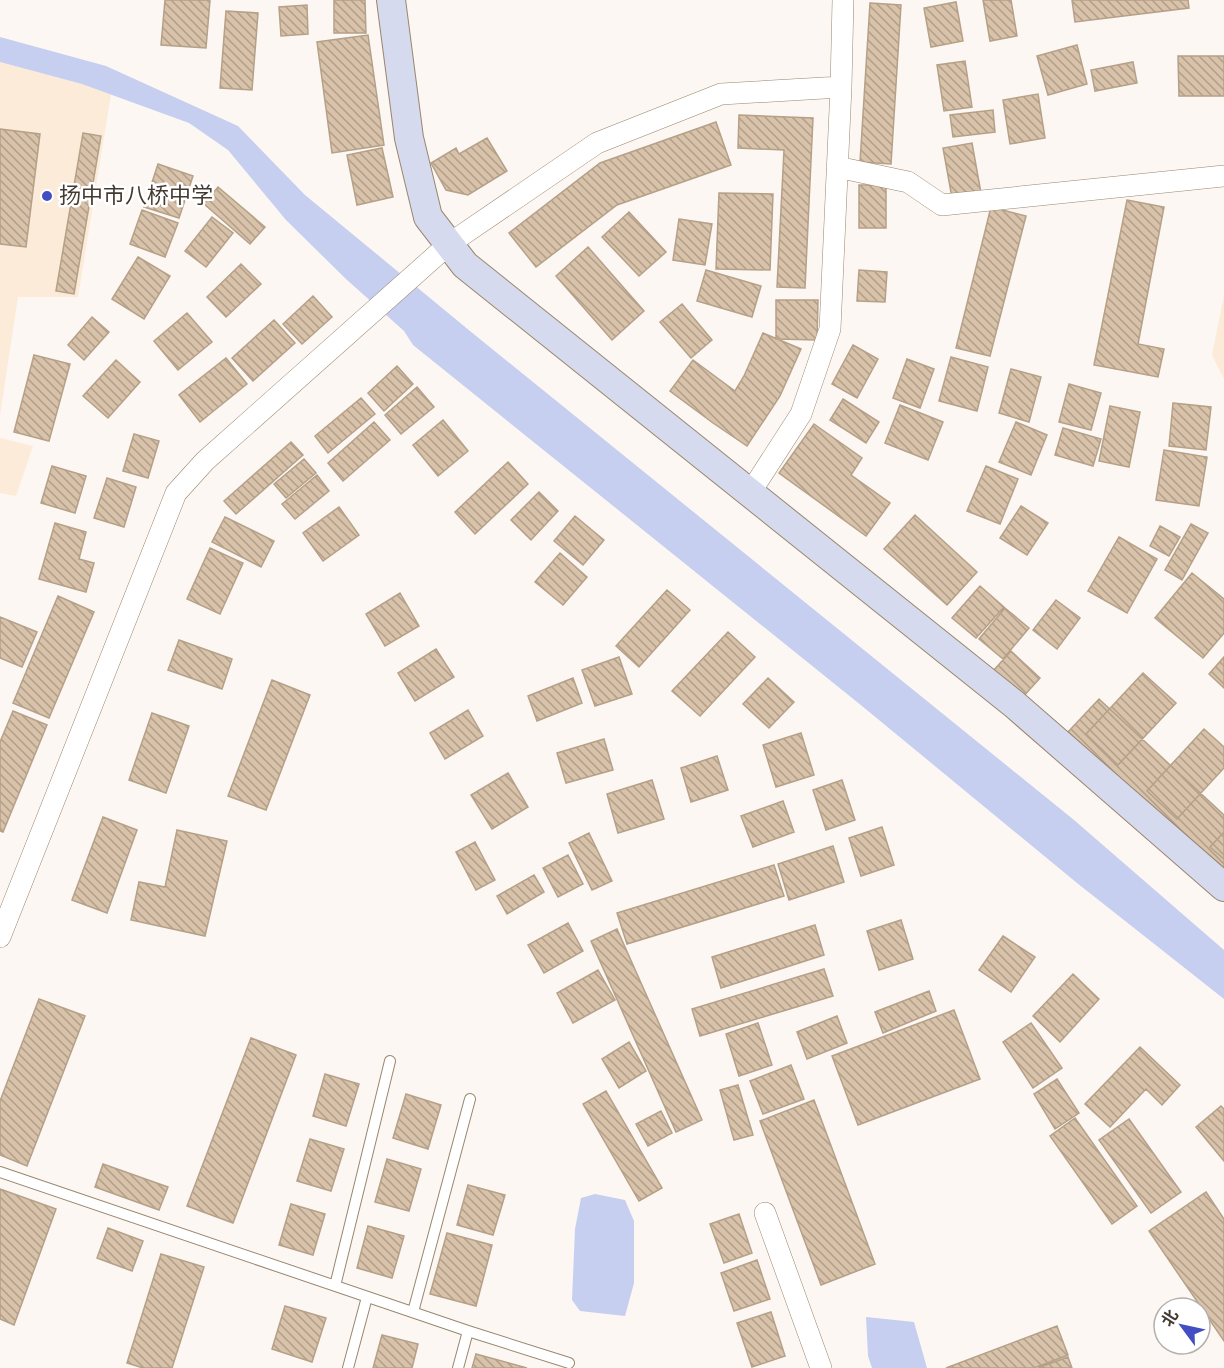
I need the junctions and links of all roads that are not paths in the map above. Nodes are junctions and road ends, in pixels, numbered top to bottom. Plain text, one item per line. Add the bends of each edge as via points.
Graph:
1 (392, 0) edge
2 (843, 0) edge
3 (841, 87) junction
4 (837, 167) junction
5 (1224, 176) edge
6 (449, 244) junction
7 (750, 493) junction
8 (1224, 887) edge
9 (0, 937) edge
10 (390, 1061) dead end
11 (470, 1099) dead end
12 (0, 1172) edge
13 (765, 1213) dead end
14 (335, 1286) junction
15 (367, 1297) junction
16 (413, 1312) junction
17 (468, 1331) junction
18 (569, 1363) dead end
19 (348, 1368) edge
20 (458, 1368) edge
21 (821, 1368) edge

1 - 6 street via 409,138 428,217
2 - 3 street
3 - 4 street
3 - 6 street via 721,94 607,139
4 - 5 street via 908,182 942,205
4 - 7 street via 830,329 801,414
6 - 7 street via 465,265
6 - 9 street via 205,461 176,493
7 - 8 street via 1014,704
10 - 14 lane
11 - 16 lane
12 - 14 lane
13 - 21 street
14 - 15 lane
15 - 16 lane
15 - 19 lane
16 - 17 lane
17 - 18 lane
17 - 20 lane

